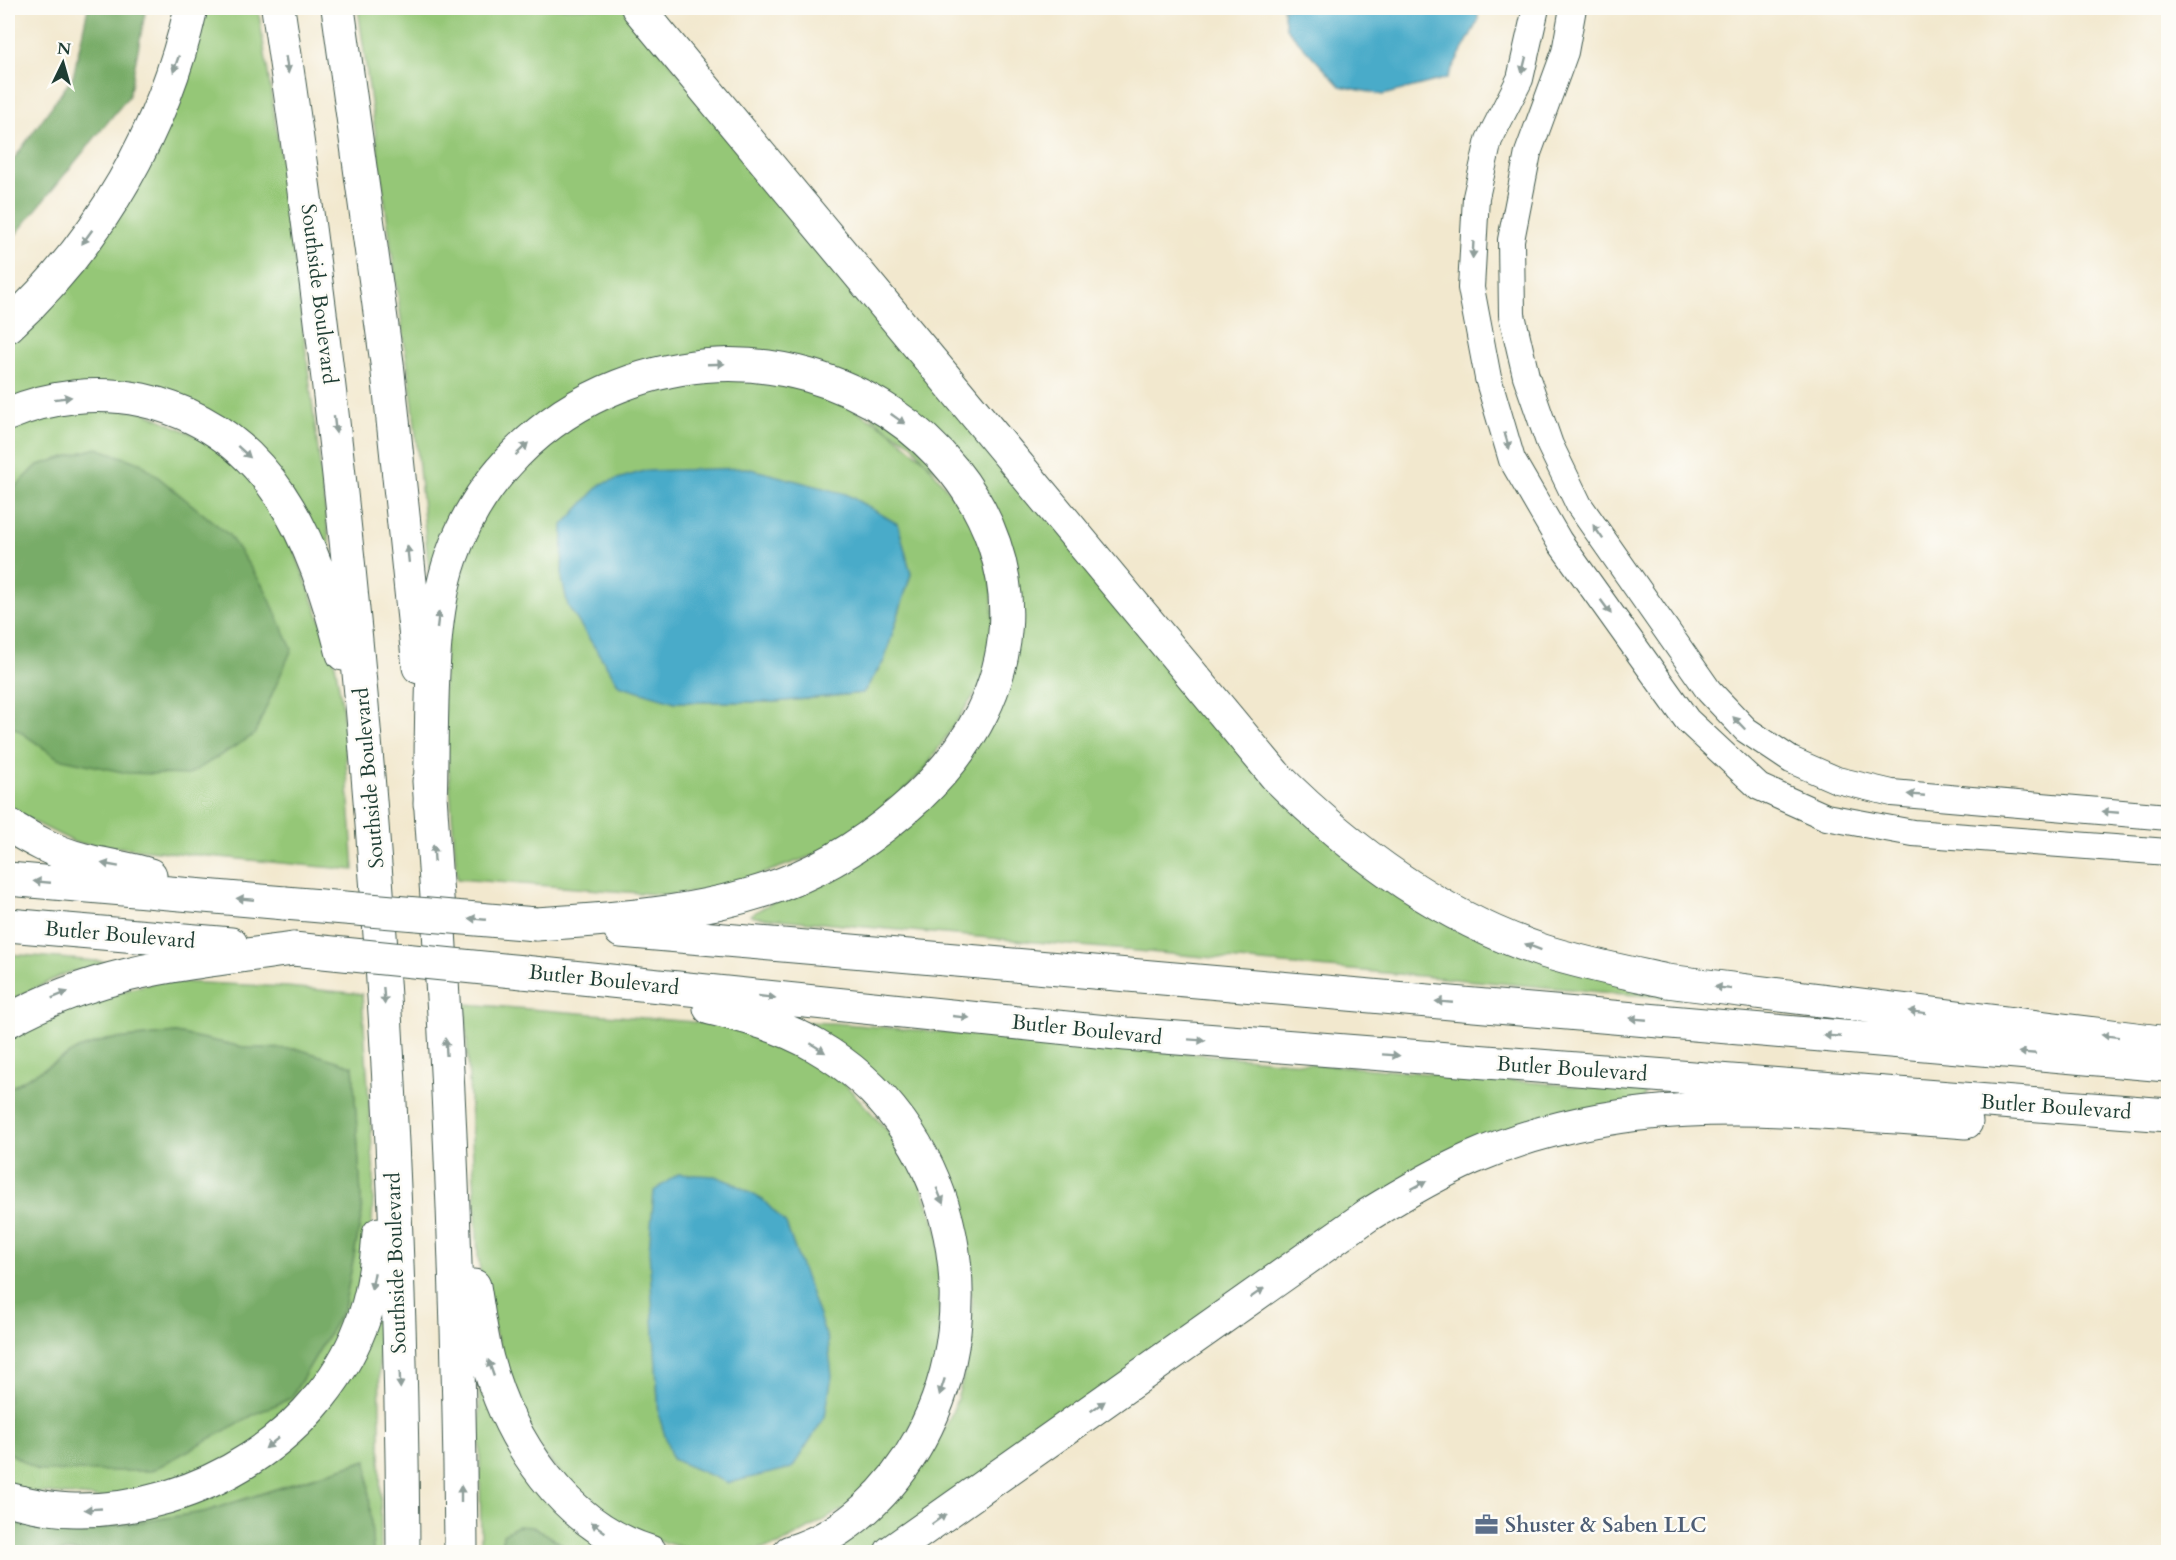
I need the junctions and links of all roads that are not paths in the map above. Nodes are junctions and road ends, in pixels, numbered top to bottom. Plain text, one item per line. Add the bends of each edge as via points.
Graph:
1 (191, 8) edge
2 (278, 8) edge
3 (338, 8) edge
4 (638, 8) edge
5 (1536, 8) edge
6 (1573, 8) edge
7 (8, 326) edge
8 (8, 414) edge
9 (372, 803) junction
10 (430, 804) junction
11 (2169, 817) edge
12 (8, 825) edge
13 (2169, 852) edge
14 (8, 879) edge
15 (205, 896) junction
16 (536, 924) junction
17 (8, 925) edge
18 (293, 950) junction
19 (646, 984) junction
20 (8, 1021) edge
21 (2169, 1044) edge
22 (2169, 1065) edge
23 (449, 1095) junction
24 (390, 1098) junction
25 (2169, 1115) edge
26 (2169, 1126) edge
27 (8, 1499) edge
28 (403, 1552) edge
29 (461, 1552) edge
30 (650, 1552) edge
31 (790, 1552) edge
32 (891, 1552) edge

1 -> 7 highway via 184,41 156,117 118,190 72,257
2 -> 9 highway, Southside Boulevard via 314,249 336,432
10 -> 3 highway via 387,363
21 -> 4 highway via 1667,981 1623,972 1505,936 1398,879 1329,827 1275,775
5 -> 13 street via 1520,79 1489,140 1476,197 1471,288 1488,378 1512,460 1547,521 1687,720 1759,787 1826,817 1913,833
11 -> 6 street via 1892,793 1837,780 1791,760 1746,730 1709,691 1579,505 1550,445 1526,376 1512,315 1511,240 1528,153 1565,52
8 -> 9 highway via 47,401 75,397 107,395 153,403 222,434 264,472 297,523 323,582 343,654
9 -> 24 highway, Southside Boulevard
10 -> 16 highway via 436,645 442,590 450,561 486,489 518,452 558,418 604,392 666,371 712,364 772,367 818,377 855,392 907,426 950,466 969,491 994,541 1002,567 1006,620 997,676 987,704 972,733 935,780 869,838 783,884 686,909
23 -> 10 highway
15 -> 12 highway via 131,868 81,860 48,848
15 -> 14 highway
16 -> 15 highway, bridge
22 -> 16 highway
17 - 18 highway, Butler Boulevard
18 - 19 highway, Butler Boulevard, bridge
20 -> 18 highway via 32,1007 114,976
19 -> 25 highway, Butler Boulevard via 1126,1034
19 -> 31 highway via 704,1007 790,1032 845,1066 888,1108 905,1131 934,1182 947,1216 955,1264 957,1321 945,1378 927,1428 897,1475 858,1515 816,1542
29 -> 23 highway via 460,1381
30 -> 23 highway via 617,1539 579,1513 540,1469 511,1424 488,1359 480,1322
24 -> 27 highway via 379,1236 365,1315 334,1375 294,1425 244,1464 211,1483 178,1495 123,1507 74,1510
24 -> 28 highway, Southside Boulevard
32 -> 26 highway via 1368,1215 1448,1169 1526,1138 1614,1117 1698,1108 1785,1109 2010,1125

